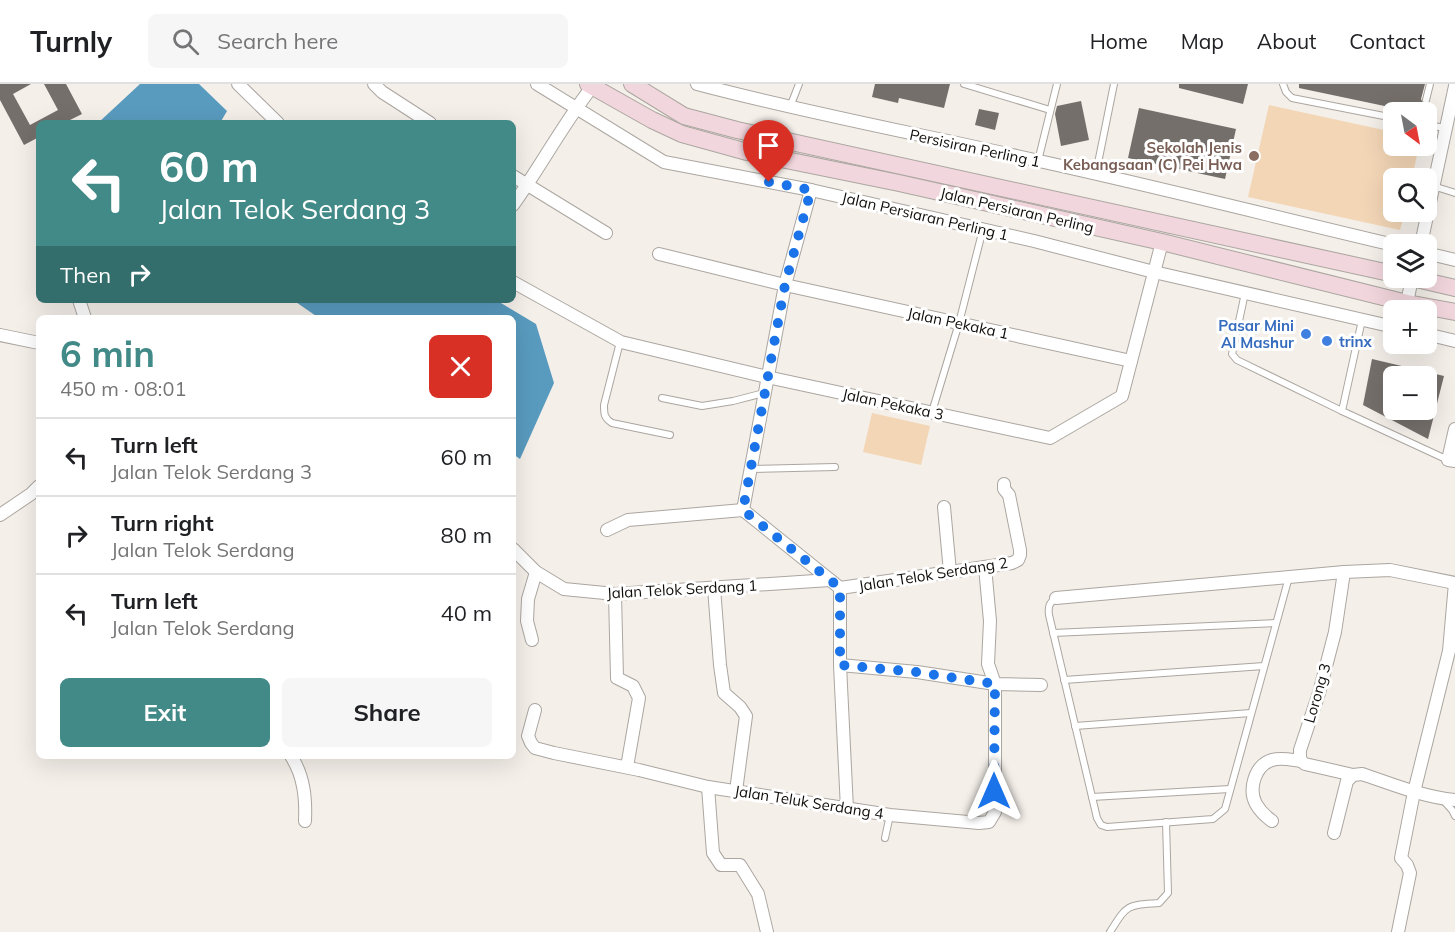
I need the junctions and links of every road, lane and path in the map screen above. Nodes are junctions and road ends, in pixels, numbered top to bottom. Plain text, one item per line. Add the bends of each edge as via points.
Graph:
1 (238, 84) edge
2 (374, 84) edge
3 (537, 84) edge
4 (632, 84) edge
5 (697, 84) edge
6 (799, 84) edge
7 (964, 84) edge
8 (1056, 84) edge
9 (1114, 84) edge
10 (1283, 84) edge
11 (1430, 84) edge
12 (590, 85) edge
13 (1455, 86) edge
14 (1426, 100) dead end
15 (790, 107) junction
16 (575, 108) junction
17 (1050, 110) junction
18 (1383, 116) edge
19 (275, 120) edge
20 (425, 120) edge
21 (1437, 126) edge
22 (1446, 128) junction
23 (1038, 160) junction
24 (1437, 168) edge
25 (1096, 174) junction
26 (516, 178) edge
27 (527, 185) junction
28 (1437, 187) edge
29 (811, 190) junction
30 (1455, 193) edge
31 (516, 201) edge
32 (983, 229) junction
33 (606, 233) dead end
34 (1162, 242) junction
35 (1383, 242) edge
36 (658, 254) dead end
37 (1437, 256) edge
38 (1455, 260) edge
39 (1154, 272) junction
40 (1383, 272) edge
41 (516, 284) edge
42 (1437, 284) edge
43 (785, 285) junction
44 (1455, 288) edge
45 (1245, 293) junction
46 (1395, 300) edge
47 (1437, 309) edge
48 (1455, 312) edge
49 (1362, 320) junction
50 (959, 323) junction
51 (1383, 325) edge
52 (0, 334) edge
53 (1437, 337) edge
54 (1455, 341) edge
55 (36, 342) edge
56 (621, 342) junction
57 (1131, 361) junction
58 (767, 378) junction
59 (765, 392) junction
60 (662, 398) dead end
61 (1342, 411) junction
62 (932, 413) junction
63 (1455, 429) edge
64 (670, 435) dead end
65 (1452, 461) edge
66 (835, 467) dead end
67 (751, 469) junction
68 (1004, 484) dead end
69 (36, 492) edge
70 (944, 507) dead end
71 (743, 510) junction
72 (0, 515) edge
73 (607, 530) dead end
74 (516, 552) edge
75 (985, 567) junction
76 (536, 572) junction
77 (950, 572) junction
78 (1344, 572) junction
79 (1289, 577) junction
80 (830, 580) junction
81 (1455, 583) edge
82 (714, 588) junction
83 (840, 588) junction
84 (615, 594) junction
85 (1056, 598) joint
86 (1276, 623) junction
87 (1053, 633) junction
88 (532, 640) dead end
89 (840, 665) junction
90 (1264, 666) junction
91 (1064, 680) junction
92 (995, 684) junction
93 (1041, 685) dead end
94 (534, 710) dead end
95 (1251, 713) junction
96 (1075, 726) junction
97 (293, 759) edge
98 (1301, 761) junction
99 (627, 767) junction
100 (1353, 775) junction
101 (708, 787) junction
102 (1230, 789) junction
103 (736, 791) junction
104 (1414, 792) junction
105 (1092, 796) junction
106 (1449, 800) edge
107 (847, 809) junction
108 (890, 815) junction
109 (1455, 816) edge
110 (306, 821) dead end
111 (1272, 821) dead end
112 (1166, 822) junction
113 (1334, 833) dead end
114 (885, 838) dead end
115 (767, 932) edge
116 (1110, 932) edge
117 (1398, 932) edge

1 - 19 street
2 - 20 street
3 - 16 street, Jalan Persiaran Perling 1
4 - 40 main road, Jalan Persiaran Perling via 684,116 737,130
5 - 15 street, Persisiran Perling 1
6 - 15 lane
7 - 17 lane
8 - 17 lane
9 - 25 lane
10 - 18 lane via 1292,98
11 - 14 lane
12 - 16 street
12 - 34 main road, Jalan Persiaran Perling via 682,134 747,152
13 - 22 street
15 - 23 street, Persisiran Perling 1
16 - 27 street
16 - 29 street, Jalan Persiaran Perling 1 via 664,162
17 - 23 lane
21 - 22 lane
22 - 24 street
23 - 25 street, Persisiran Perling 1
25 - 35 street, Persisiran Perling 1
26 - 27 street
27 - 31 street
27 - 33 street
28 - 30 lane
29 - 32 street, Jalan Persiaran Perling 1
29 - 43 street
32 - 39 street, Jalan Persiaran Perling 1
32 - 50 lane
34 - 39 street, Jalan Pekaka 3
34 - 46 main road, Jalan Persiaran Perling
36 - 43 street, Jalan Pekaka 1
37 - 38 street
39 - 45 street
39 - 57 street, Jalan Pekaka 3
41 - 56 street, Jalan Pekaka 3
42 - 44 main road
43 - 50 street, Jalan Pekaka 1
43 - 58 street
45 - 49 street
45 - 61 lane via 1232,354 1237,360
47 - 48 main road, Jalan Persiaran Perling
49 - 51 street
49 - 61 lane
50 - 57 street, Jalan Pekaka 1
50 - 62 lane
52 - 55 street
53 - 54 street
56 - 58 street, Jalan Pekaka 3
56 - 64 lane via 604,405 606,419
57 - 62 street, Jalan Pekaka 3 via 1122,396 1050,438
58 - 59 street
58 - 62 street, Jalan Pekaka 3
59 - 60 lane via 702,405
59 - 67 street
61 - 65 lane
63 - 65 street
66 - 67 lane
67 - 71 street
68 - 75 street, Jalan Telok Serdang 2 via 1020,555 1012,563
69 - 72 street
70 - 77 street
71 - 73 street via 628,520
71 - 80 street
74 - 76 street, Jalan Telok Serdang 1
75 - 77 street, Jalan Telok Serdang 2
75 - 92 street via 990,621 988,664
76 - 84 street, Jalan Telok Serdang 1 via 564,589
76 - 88 street via 528,599 527,621
77 - 83 street, Jalan Telok Serdang 2
78 - 79 street
78 - 81 street via 1390,570
78 - 98 street, Lorong 3 via 1335,632 1300,750
79 - 85 street
79 - 86 lane
80 - 82 street, Jalan Telok Serdang 1
80 - 83 street
81 - 104 street via 1449,651
82 - 84 street, Jalan Telok Serdang 1
82 - 103 street via 724,693 746,716
83 - 89 street
84 - 99 street via 617,678 633,686 639,698
85 - 87 lane via 1048,607
86 - 87 lane
86 - 90 lane
87 - 91 lane
89 - 92 street
89 - 107 street
90 - 91 lane
90 - 95 lane
91 - 96 lane
92 - 93 street
92 - 108 street, Jalan Teluk Serdang 4 via 994,812 989,822
94 - 99 street, Jalan Teluk Serdang 4 via 528,736 535,748
95 - 96 lane
95 - 102 lane
96 - 105 lane
97 - 110 street via 306,794
98 - 100 street
98 - 111 street via 1273,760 1254,779 1253,798
99 - 101 street, Jalan Teluk Serdang 4
100 - 104 street via 1362,774
100 - 113 street via 1347,781
101 - 103 street, Jalan Teluk Serdang 4
101 - 115 street via 713,852 721,865 740,865 758,894
102 - 105 lane
102 - 112 lane via 1225,809 1213,819
103 - 107 street, Jalan Teluk Serdang 4
104 - 106 street
104 - 117 street via 1401,858 1410,873
105 - 112 lane via 1101,825
106 - 109 lane
107 - 108 street, Jalan Teluk Serdang 4
108 - 114 lane
112 - 116 lane via 1168,893 1159,903 1135,904 1123,911

